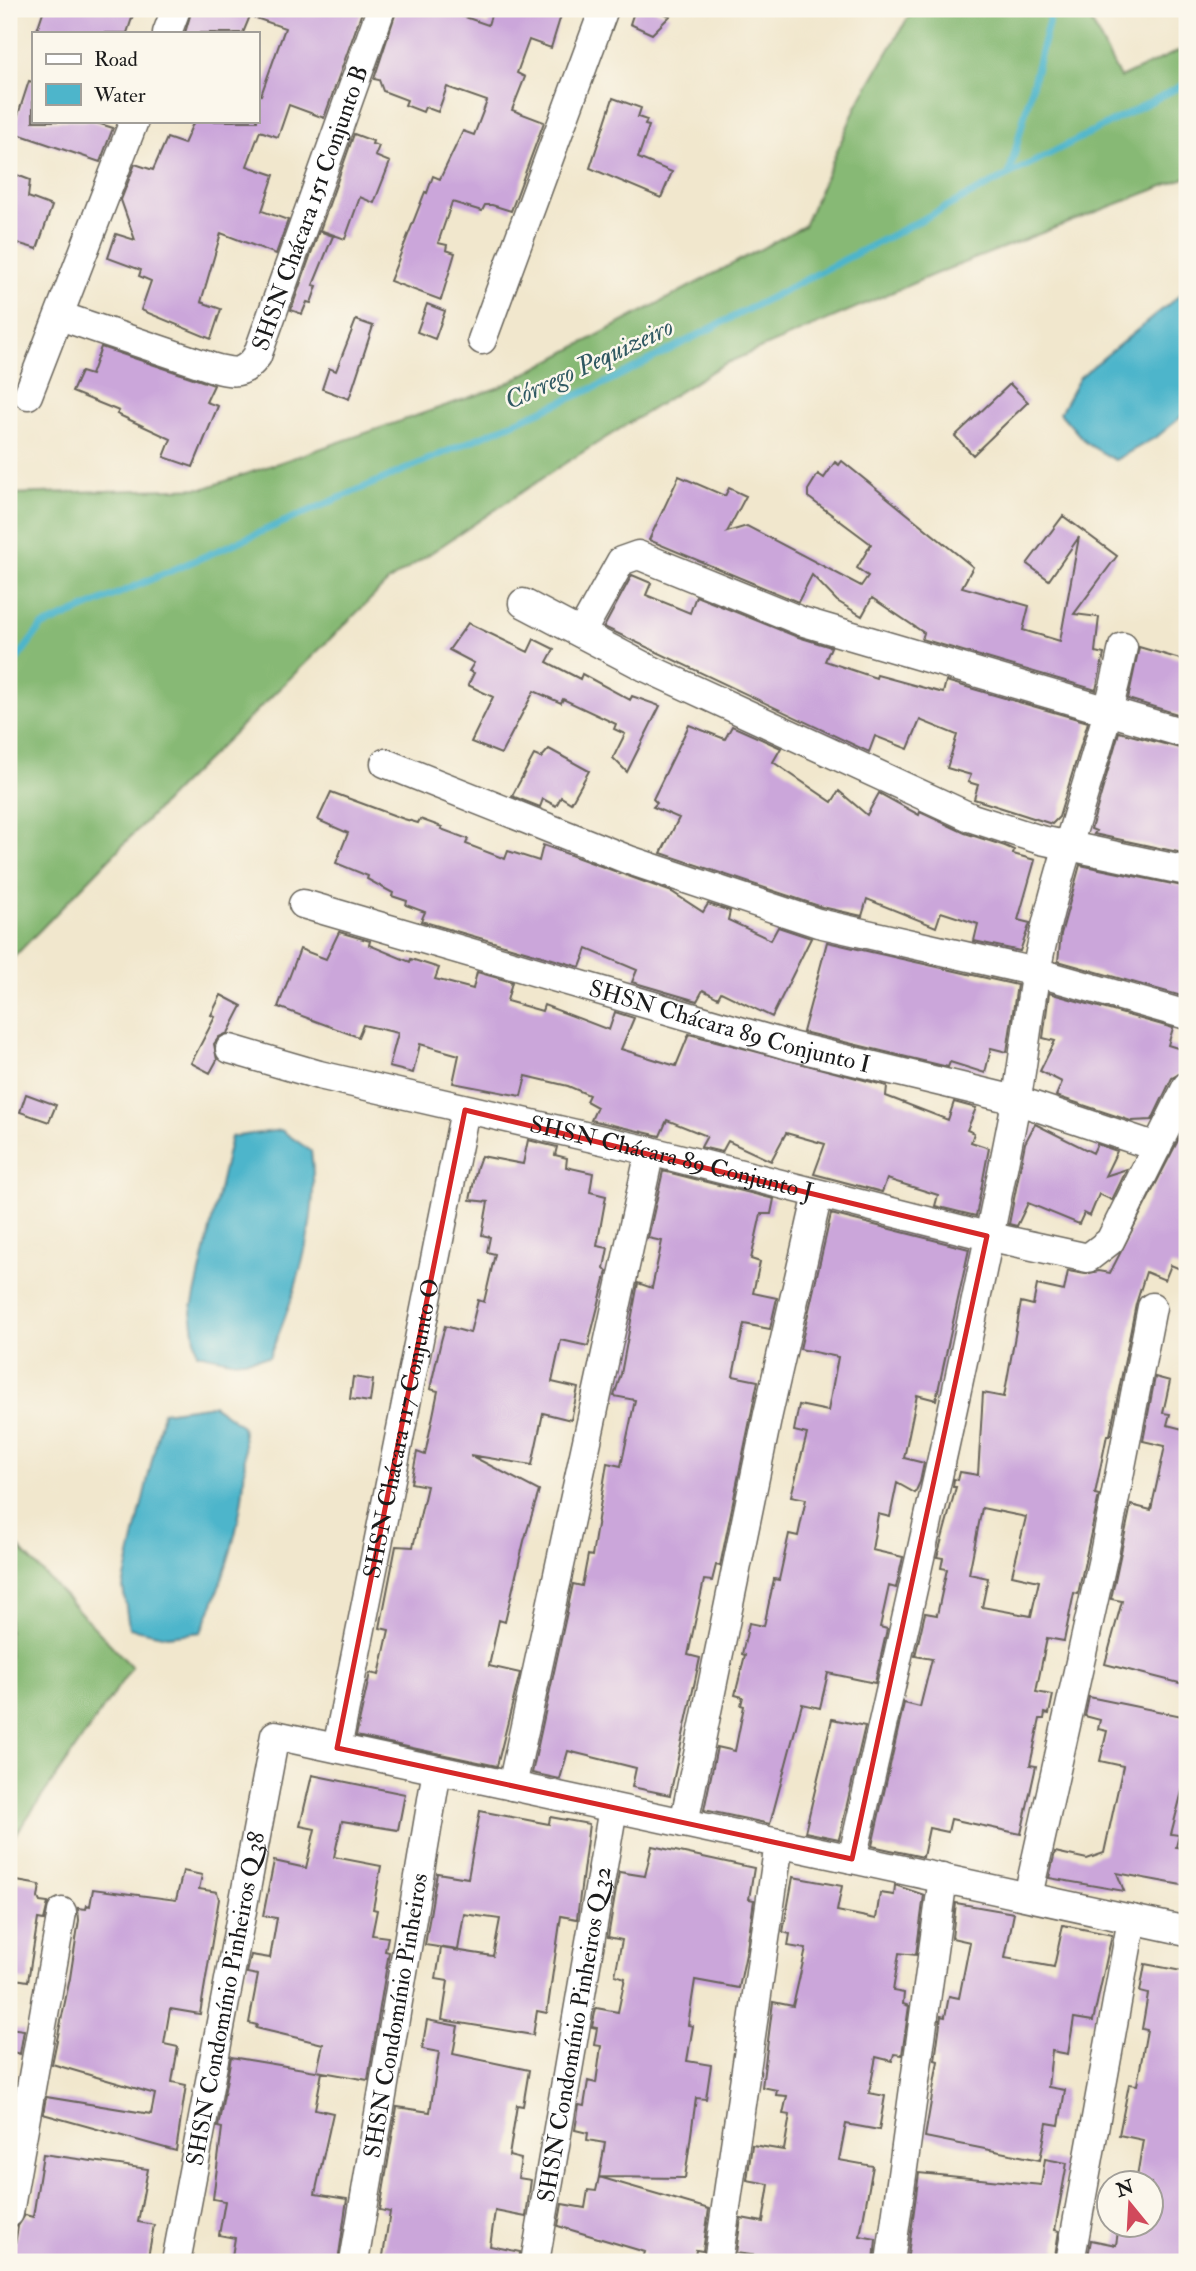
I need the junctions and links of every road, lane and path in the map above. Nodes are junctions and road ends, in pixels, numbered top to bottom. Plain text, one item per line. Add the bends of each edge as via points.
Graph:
1 (176, 9) edge
2 (381, 9) edge
3 (604, 9) edge
4 (167, 32) edge
5 (134, 122) edge
6 (60, 316) junction
7 (482, 340) dead end
8 (27, 395) dead end
9 (523, 603) dead end
10 (581, 633) junction
11 (1123, 647) dead end
12 (1110, 713) junction
13 (1187, 734) edge
14 (385, 763) dead end
15 (1066, 845) junction
16 (1187, 871) edge
17 (303, 904) dead end
18 (1036, 972) junction
19 (1187, 1015) edge
20 (230, 1049) dead end
21 (1187, 1086) edge
22 (1016, 1100) junction
23 (465, 1110) junction
24 (1157, 1147) junction
25 (650, 1152) junction
26 (818, 1194) junction
27 (987, 1236) junction
28 (1152, 1307) dead end
29 (337, 1748) junction
30 (437, 1770) junction
31 (512, 1786) junction
32 (613, 1808) junction
33 (684, 1823) junction
34 (779, 1843) junction
35 (852, 1859) junction
36 (943, 1878) junction
37 (1028, 1896) junction
38 (62, 1912) dead end
39 (1132, 1919) junction
40 (1187, 1931) edge
41 (9, 2213) edge
42 (176, 2262) edge
43 (354, 2262) edge
44 (535, 2262) edge
45 (718, 2262) edge
46 (890, 2262) edge
47 (1070, 2262) edge

1 - 4 street
2 - 6 street, SHSN Chácara 151 Conjunto B via 257,356 244,372 211,367
3 - 7 street
5 - 6 street
6 - 8 street
9 - 10 street
10 - 12 street via 621,561 638,555 801,621
10 - 15 street via 903,788 972,818
11 - 12 street
12 - 13 street
12 - 15 street
14 - 18 street via 629,860 818,923
15 - 16 street
15 - 18 street
17 - 22 street, SHSN Chácara 89 Conjunto I via 791,1046
18 - 19 street
18 - 22 street
20 - 23 street, SHSN Chácara 89 Conjunto J
21 - 24 street
22 - 24 street, SHSN Chácara 89 Conjunto I
22 - 27 street
23 - 25 street, SHSN Chácara 89 Conjunto J
23 - 29 street, SHSN Chácara 117 Conjunto O
24 - 27 street, SHSN Chácara 89 Conjunto J via 1110,1241 1088,1258
25 - 26 street, SHSN Chácara 89 Conjunto J
25 - 31 street
26 - 27 street, SHSN Chácara 89 Conjunto J
26 - 33 street
27 - 35 street
28 - 37 street via 1104,1554
29 - 30 street
29 - 42 street, SHSN Condomínio Pinheiros Q 38 via 275,1735
30 - 31 street
30 - 43 street, SHSN Condomínio Pinheiros
31 - 32 street
32 - 33 street
32 - 44 street, SHSN Condomínio Pinheiros Q 32
33 - 34 street
34 - 35 street
34 - 45 street
35 - 36 street
36 - 37 street
36 - 46 street
37 - 39 street
38 - 41 street
39 - 40 street
39 - 47 street

